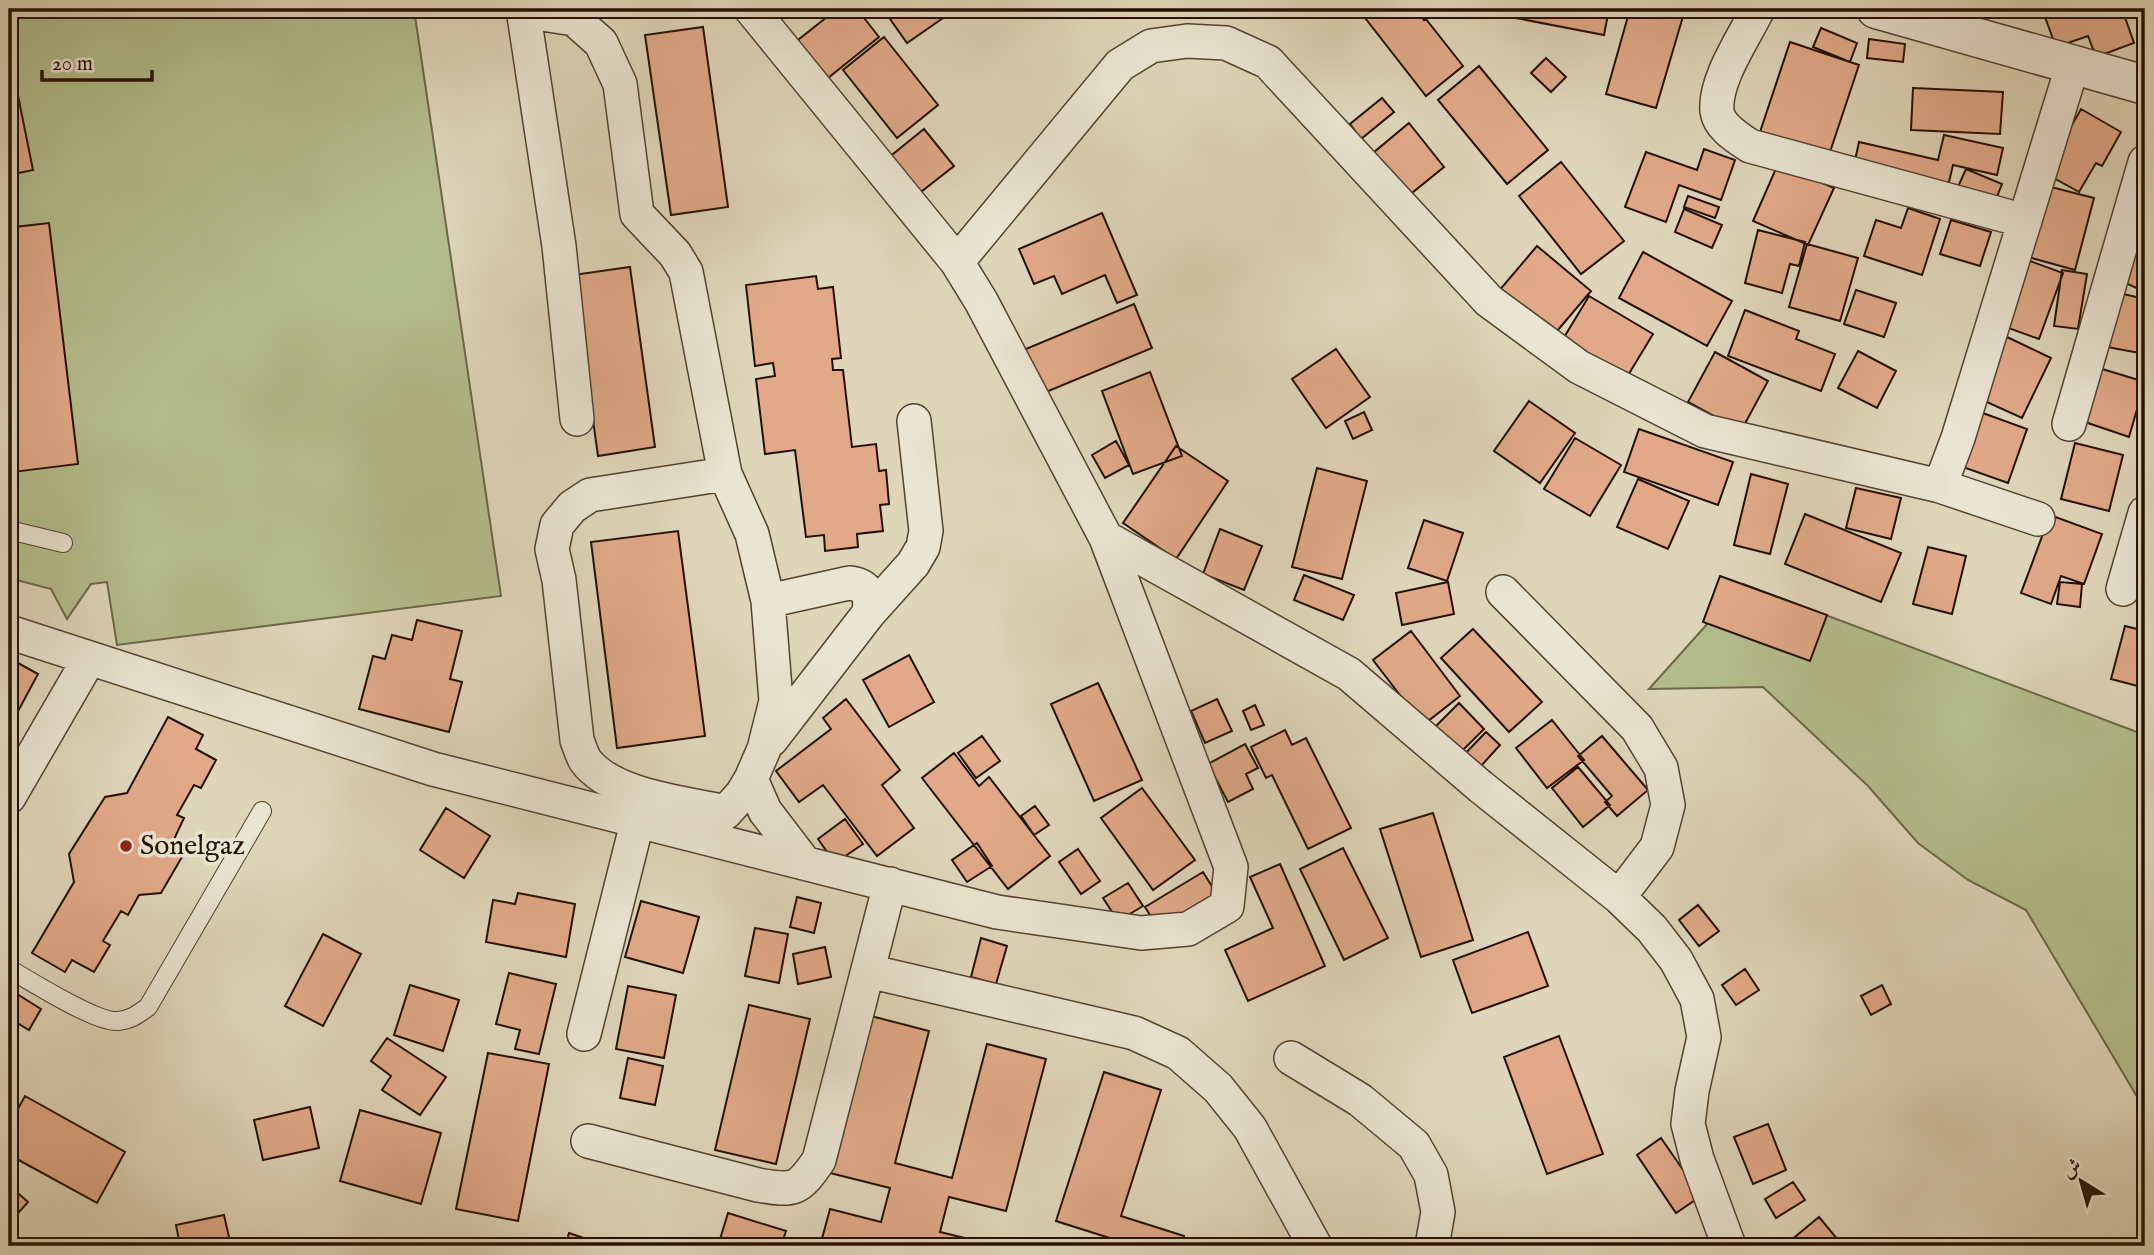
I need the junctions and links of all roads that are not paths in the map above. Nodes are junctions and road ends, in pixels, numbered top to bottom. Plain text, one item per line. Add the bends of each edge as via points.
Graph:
1 (751, 9) edge
2 (1758, 9) edge
3 (1876, 9) edge
4 (523, 10) edge
5 (2073, 64) junction
6 (2145, 85) edge
7 (2145, 162) edge
8 (2025, 221) junction
9 (957, 262) junction
10 (577, 419) dead end
11 (914, 421) dead end
12 (2069, 425) dead end
13 (724, 474) junction
14 (1940, 486) junction
15 (2145, 513) edge
16 (2038, 519) dead end
17 (9, 530) edge
18 (1107, 538) junction
19 (63, 543) dead end
20 (2123, 590) dead end
21 (1503, 592) dead end
22 (768, 601) junction
23 (869, 613) junction
24 (9, 632) edge
25 (89, 659) junction
26 (764, 749) junction
27 (751, 779) junction
28 (9, 797) edge
29 (262, 811) dead end
30 (726, 812) junction
31 (638, 819) junction
32 (690, 832) junction
33 (804, 862) junction
34 (890, 884) junction
35 (1619, 897) junction
36 (9, 969) edge
37 (868, 971) junction
38 (584, 1034) dead end
39 (1291, 1058) dead end
40 (588, 1141) dead end
41 (1315, 1246) edge
42 (1432, 1246) edge
43 (1729, 1246) edge

1 - 9 street
2 - 8 street via 1720,83 1717,113 1730,133 1750,146
3 - 5 street
4 - 10 street via 559,246
4 - 13 street via 575,19 601,43 620,84 637,214 686,272
5 - 6 street
5 - 8 street
7 - 12 street
8 - 14 street
9 - 14 street via 1120,65 1151,46 1187,41 1226,43 1268,62 1489,301 1579,367 1705,431
9 - 18 street
11 - 23 street via 926,531 923,547
13 - 22 street via 752,534
13 - 30 street via 590,495 557,525 552,548 576,740 585,760 624,789
14 - 16 street
15 - 20 street
17 - 19 lane
18 - 34 street via 1231,867 1227,906 1188,929 1141,933 997,912
18 - 35 street via 1349,674
21 - 35 street via 1637,728 1661,768 1668,805 1657,846
22 - 23 street via 860,584 871,598
22 - 26 street via 776,701
23 - 26 street
24 - 25 street
25 - 28 street
25 - 31 street via 433,769
26 - 27 street
27 - 30 street
27 - 33 street via 765,811
29 - 36 lane via 148,1007 133,1018 116,1022 93,1015
30 - 32 street
31 - 32 street
31 - 38 street
32 - 33 street
33 - 34 street
34 - 37 street
35 - 43 street via 1676,960 1697,999 1704,1037 1688,1124
37 - 40 street via 819,1160 805,1181 787,1190 758,1185
37 - 41 street via 1134,1033 1178,1053 1218,1088 1250,1128
39 - 42 street via 1360,1100 1414,1145 1431,1175 1438,1212

